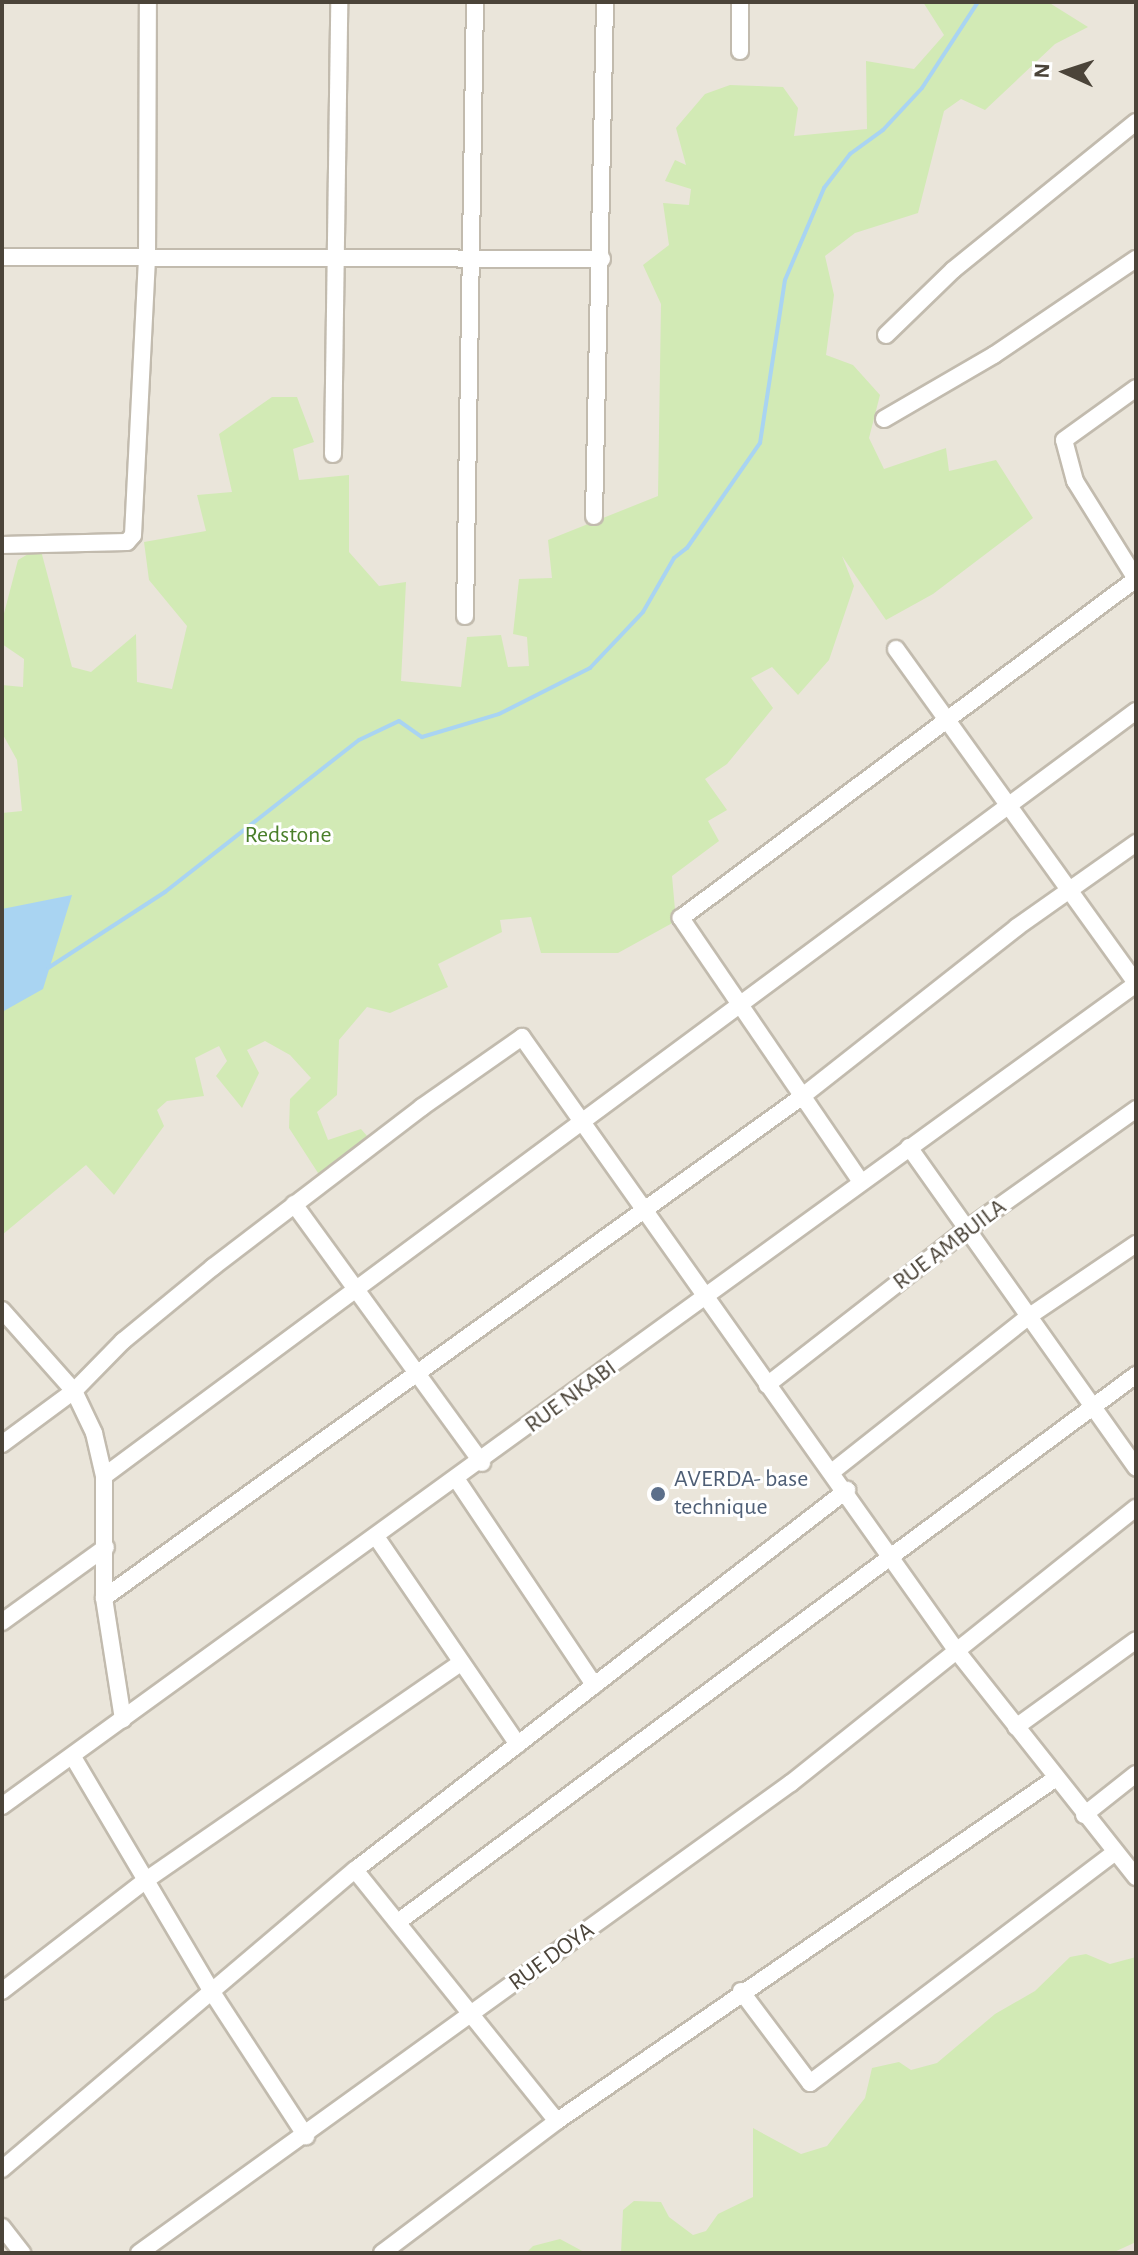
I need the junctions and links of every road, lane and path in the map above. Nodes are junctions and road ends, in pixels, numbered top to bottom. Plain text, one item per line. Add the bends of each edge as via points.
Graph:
1 (148, 2) edge
2 (339, 2) edge
3 (475, 2) edge
4 (605, 2) edge
5 (740, 2) edge
6 (740, 51) dead end
7 (1135, 126) edge
8 (337, 256) junction
9 (2, 257) edge
10 (602, 259) junction
11 (1136, 259) edge
12 (147, 260) junction
13 (471, 260) junction
14 (886, 335) dead end
15 (1136, 388) edge
16 (884, 419) dead end
17 (333, 454) dead end
18 (594, 516) dead end
19 (2, 545) edge
20 (465, 616) dead end
21 (896, 649) dead end
22 (1136, 711) edge
23 (946, 719) junction
24 (1005, 804) junction
25 (1136, 843) edge
26 (1069, 891) junction
27 (1136, 984) edge
28 (740, 1007) junction
29 (800, 1098) junction
30 (1136, 1109) edge
31 (585, 1121) junction
32 (909, 1147) junction
33 (861, 1182) junction
34 (294, 1204) junction
35 (644, 1209) junction
36 (966, 1230) junction
37 (1136, 1244) edge
38 (355, 1288) junction
39 (704, 1297) junction
40 (3, 1313) edge
41 (1028, 1317) junction
42 (418, 1374) junction
43 (1136, 1375) edge
44 (767, 1385) junction
45 (74, 1391) junction
46 (1092, 1409) junction
47 (2, 1444) edge
48 (482, 1463) junction
49 (1136, 1468) edge
50 (833, 1471) junction
51 (104, 1476) junction
52 (457, 1480) junction
53 (847, 1490) junction
54 (1136, 1508) edge
55 (377, 1538) junction
56 (106, 1547) junction
57 (893, 1554) junction
58 (104, 1598) junction
59 (2, 1622) edge
60 (1136, 1640) edge
61 (956, 1650) junction
62 (459, 1664) junction
63 (594, 1685) junction
64 (123, 1720) junction
65 (1016, 1727) junction
66 (518, 1745) junction
67 (73, 1757) junction
68 (1136, 1774) edge
69 (1056, 1778) junction
70 (2, 1806) edge
71 (1084, 1815) junction
72 (1114, 1853) junction
73 (355, 1870) junction
74 (1136, 1877) edge
75 (146, 1880) junction
76 (398, 1922) junction
77 (210, 1989) junction
78 (2, 1991) edge
79 (741, 1991) junction
80 (473, 2014) junction
81 (557, 2121) junction
82 (306, 2136) junction
83 (2, 2169) edge
84 (2, 2227) edge
85 (22, 2253) edge
86 (139, 2253) edge
87 (382, 2253) edge

1 - 12 street
2 - 8 street
3 - 13 street
4 - 10 street
5 - 6 street
7 - 14 street via 953,270
8 - 12 street
8 - 13 street
8 - 17 street
9 - 12 street
10 - 13 street
10 - 18 street
11 - 16 street via 994,355
12 - 19 street via 131,540
13 - 20 street
15 - 23 street via 1064,440 1075,481 1136,579
21 - 23 street
22 - 24 street
23 - 24 street
23 - 28 street via 682,916
24 - 26 street
24 - 28 street
25 - 26 street
26 - 27 street
26 - 29 street
27 - 32 street, RUE NKABI
28 - 29 street
28 - 31 street
29 - 33 street
29 - 35 street
30 - 36 street, RUE AMBUILA
31 - 34 street via 525,1039 518,1038
31 - 35 street
31 - 38 street
32 - 33 street, RUE NKABI
32 - 36 street
33 - 39 street, RUE NKABI
34 - 38 street
34 - 45 street via 123,1341
35 - 39 street
35 - 42 street
36 - 41 street
36 - 44 street, RUE AMBUILA
37 - 41 street
38 - 42 street
38 - 51 street
39 - 44 street
39 - 48 street, RUE NKABI
40 - 45 street
41 - 46 street
41 - 50 street
42 - 48 street
42 - 58 street
43 - 46 street
44 - 50 street
45 - 47 street
45 - 51 street via 94,1433
46 - 49 street
46 - 57 street
48 - 52 street, RUE NKABI
50 - 53 street
51 - 56 street
52 - 55 street, RUE NKABI
52 - 63 street
53 - 57 street
53 - 63 street
54 - 61 street, RUE DOYA
55 - 62 street
55 - 64 street, RUE NKABI
56 - 58 street
56 - 59 street
57 - 61 street
57 - 76 street via 700,1703
58 - 64 street
60 - 65 street
61 - 65 street
61 - 80 street, RUE DOYA via 791,1783
62 - 66 street
62 - 75 street
63 - 66 street
64 - 67 street, RUE NKABI
65 - 69 street
66 - 73 street
67 - 70 street, RUE NKABI
67 - 75 street
68 - 71 street
69 - 71 street
69 - 79 street
71 - 72 street
72 - 74 street
72 - 79 street via 810,2083
73 - 76 street
73 - 77 street
75 - 77 street
75 - 78 street
76 - 80 street
77 - 82 street
77 - 83 street
79 - 81 street
80 - 81 street
80 - 82 street, RUE DOYA
81 - 87 street
82 - 86 street, RUE DOYA
84 - 85 street

